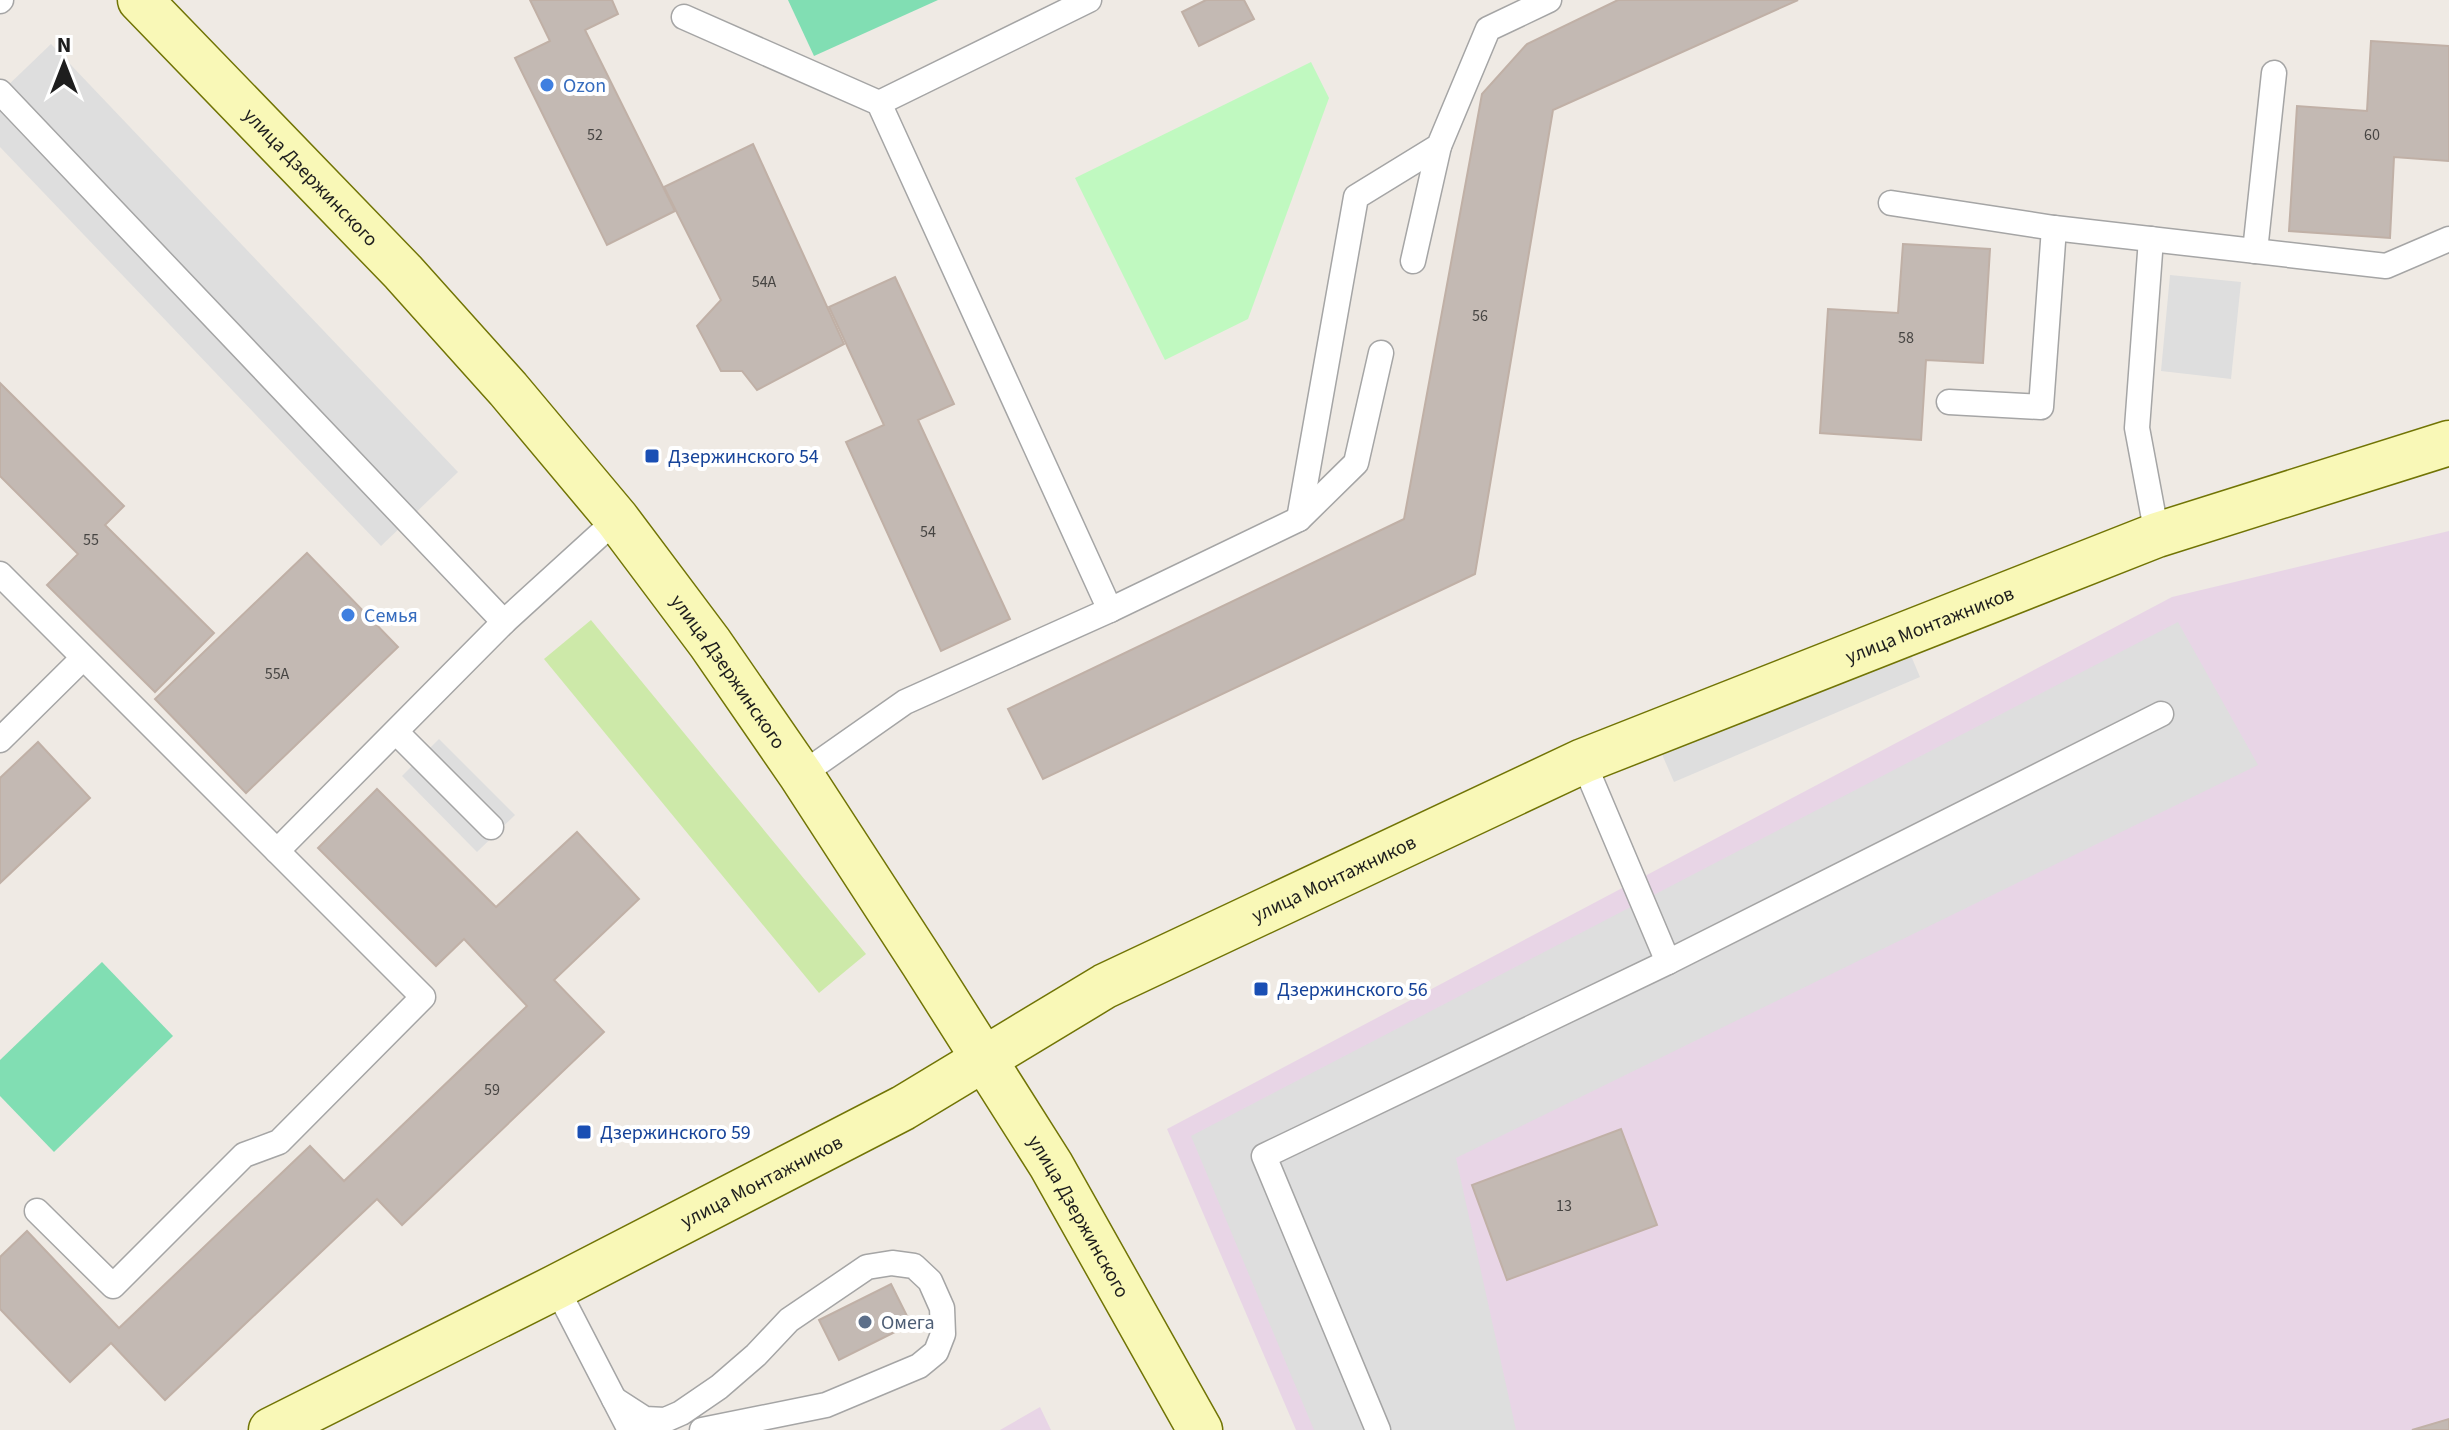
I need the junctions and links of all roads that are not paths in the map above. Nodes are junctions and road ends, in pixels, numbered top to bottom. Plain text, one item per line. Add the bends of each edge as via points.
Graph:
1 (140, 0) edge
2 (1549, 0) edge
3 (1081, 2) edge
4 (684, 17) dead end
5 (2274, 73) dead end
6 (0, 92) edge
7 (879, 103) junction
8 (1439, 146) junction
9 (1891, 203) dead end
10 (2054, 228) junction
11 (2151, 239) junction
12 (2449, 239) edge
13 (2255, 251) junction
14 (1413, 261) dead end
15 (1381, 353) dead end
16 (1949, 402) dead end
17 (2449, 443) edge
18 (617, 519) junction
19 (1299, 519) junction
20 (2157, 535) junction
21 (0, 574) edge
22 (1110, 610) junction
23 (504, 622) junction
24 (83, 658) junction
25 (2161, 714) dead end
26 (396, 732) junction
27 (0, 740) edge
28 (1583, 761) junction
29 (801, 775) junction
30 (491, 827) dead end
31 (277, 851) junction
32 (1668, 962) junction
33 (985, 1060) junction
34 (37, 1211) dead end
35 (556, 1287) junction
36 (614, 1399) junction
37 (271, 1430) edge
38 (630, 1430) edge
39 (702, 1430) edge
40 (1200, 1430) edge
41 (1378, 1430) edge

1 - 18 street, улица Дзержинского via 403,272
2 - 8 lane via 1488,29
3 - 7 lane
4 - 7 lane
5 - 13 lane
6 - 23 lane
7 - 22 lane
8 - 14 lane
8 - 19 lane via 1356,197
9 - 10 lane
10 - 11 lane
10 - 16 lane via 2041,407
11 - 13 lane
11 - 20 lane via 2137,428
12 - 13 lane via 2386,266
15 - 19 lane via 1356,463
17 - 20 street, улица Монтажников
18 - 23 lane
18 - 29 street, улица Дзержинского
19 - 22 lane
20 - 28 street, улица Монтажников
21 - 24 lane
22 - 29 lane via 905,702
23 - 26 lane
24 - 27 lane
24 - 31 lane
25 - 32 lane
26 - 30 lane
26 - 31 lane
28 - 32 lane
28 - 33 street, улица Монтажников via 1105,986
29 - 33 street, улица Дзержинского
31 - 34 lane via 423,997 279,1142 244,1155 113,1286
32 - 41 lane via 1264,1156
33 - 35 street, улица Монтажников via 903,1108
33 - 40 street, улица Дзержинского via 1051,1165
35 - 36 lane
35 - 37 street, улица Монтажников
36 - 38 lane
36 - 39 lane via 645,1419 665,1420 719,1387 789,1320 867,1267 914,1266 930,1281 942,1308 943,1334 936,1352 919,1366 826,1405

